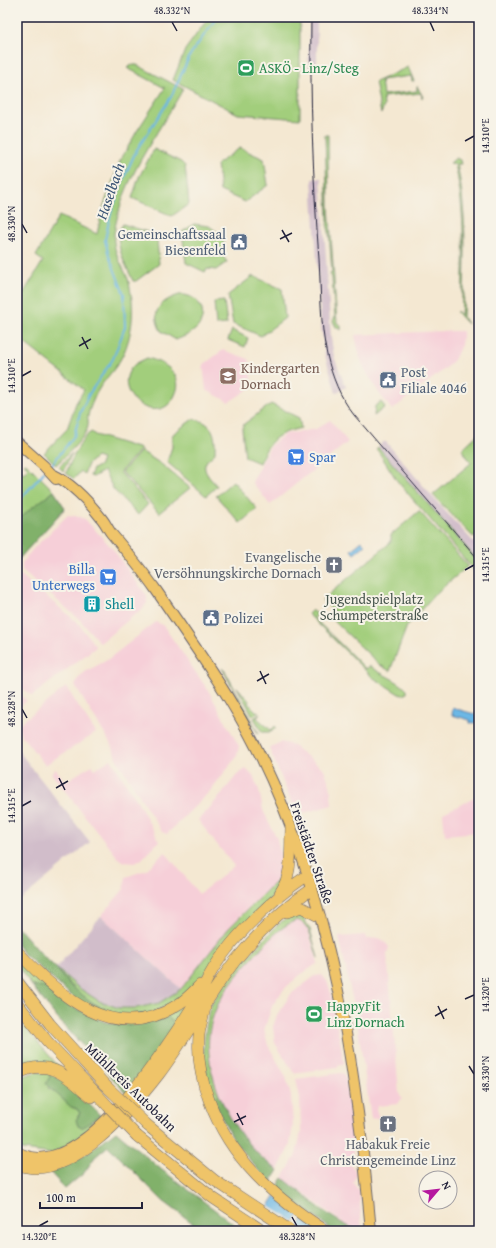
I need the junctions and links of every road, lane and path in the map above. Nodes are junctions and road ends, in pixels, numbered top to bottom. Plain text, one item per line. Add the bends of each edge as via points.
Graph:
1 (17, 442) edge
2 (291, 828) junction
3 (308, 875) junction
4 (312, 889) junction
5 (276, 898) junction
6 (279, 915) junction
7 (320, 917) junction
8 (17, 951) edge
9 (17, 981) edge
10 (206, 981) junction
11 (207, 1002) junction
12 (17, 1003) edge
13 (17, 1074) edge
14 (94, 1096) junction
15 (17, 1152) edge
16 (17, 1164) edge
17 (263, 1231) edge
18 (291, 1231) edge
19 (326, 1231) edge
20 (371, 1231) edge

1 - 2 main road, Freistädter Straße via 52,474 74,489 102,518 151,583 214,676 255,746
2 - 3 main road, Freistädter Straße
2 - 5 highway via 290,867 286,882
3 - 4 main road, Freistädter Straße
3 - 5 highway
4 - 6 highway
4 - 7 main road, Freistädter Straße
5 - 10 highway via 238,938
6 - 7 highway via 301,907
6 - 11 highway via 234,962
7 - 20 main road, Freistädter Straße via 347,1030 361,1126
8 - 10 highway via 67,998 88,1011 109,1018 132,1020 165,1012 185,1000
9 - 18 highway, Mühlkreis Autobahn, bridge via 50,1024 105,1085 147,1125 196,1167
10 - 15 highway via 152,1069 105,1120 59,1155 36,1159
11 - 16 highway via 147,1088 125,1114 99,1137 72,1158 56,1166 34,1168
11 - 19 highway via 198,1043 202,1080 226,1138 258,1178 284,1201
12 - 14 highway, Mühlkreis Autobahn
13 - 14 highway via 33,1068 55,1070
14 - 17 highway, Mühlkreis Autobahn, bridge via 179,1172

